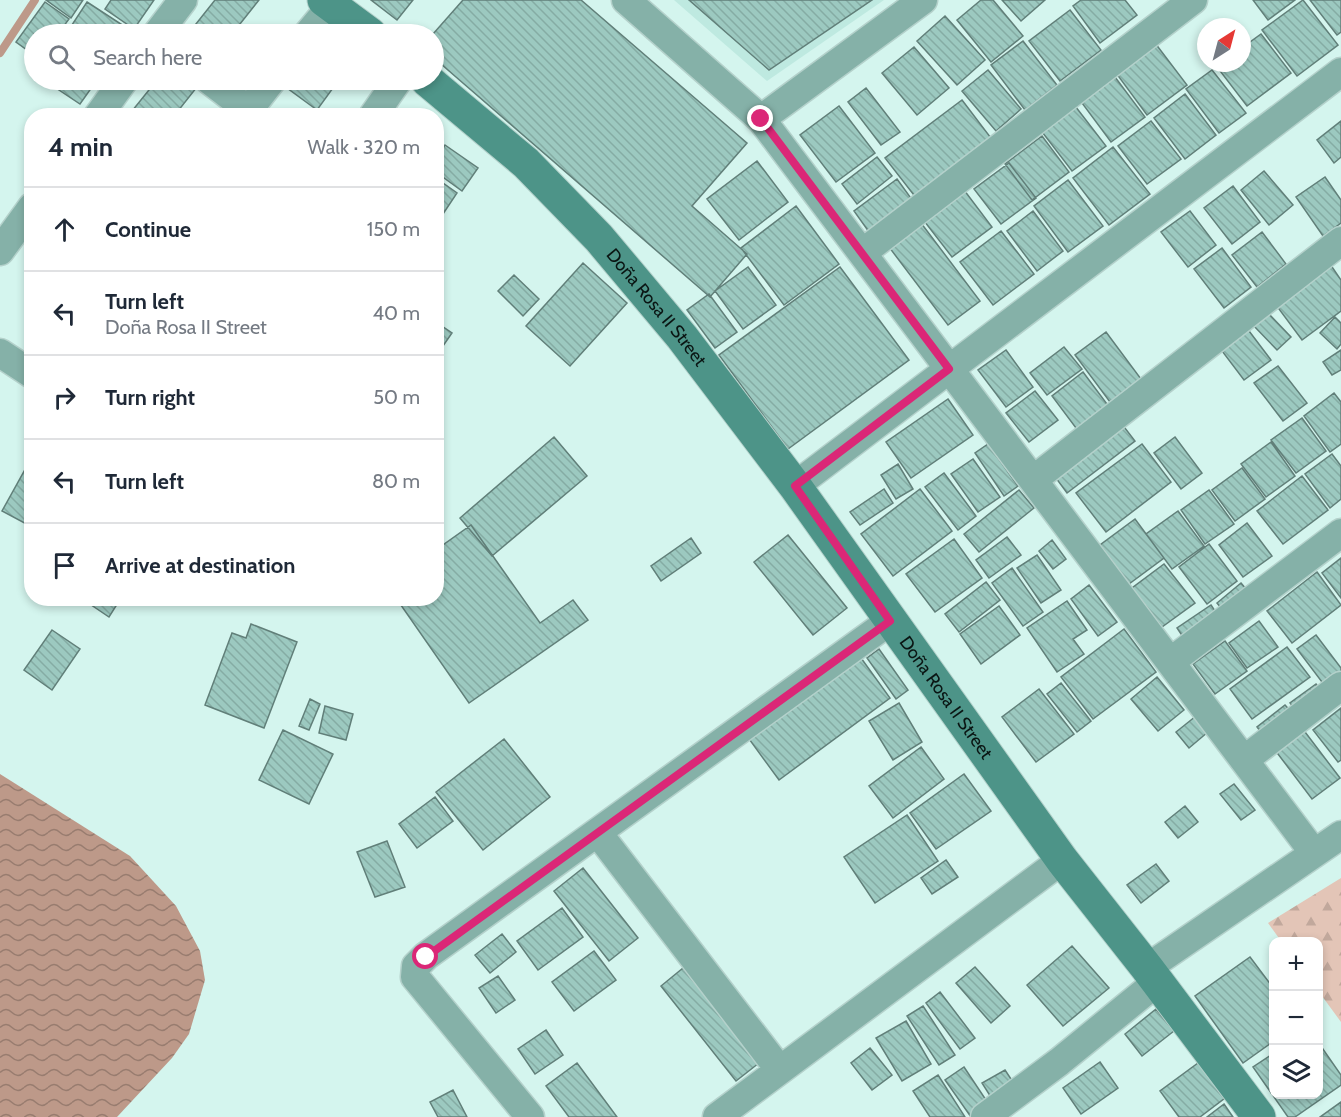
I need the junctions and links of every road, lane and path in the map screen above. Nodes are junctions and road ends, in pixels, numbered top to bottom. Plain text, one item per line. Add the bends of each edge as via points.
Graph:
1 (183, 0) edge
2 (626, 0) edge
3 (923, 0) edge
4 (1193, 0) edge
5 (328, 3) edge
6 (164, 24) edge
7 (314, 24) edge
8 (356, 24) edge
9 (1341, 72) edge
10 (117, 90) edge
11 (221, 90) edge
12 (265, 90) edge
13 (391, 90) edge
14 (439, 90) edge
15 (104, 108) edge
16 (242, 108) edge
17 (253, 108) edge
18 (379, 108) edge
19 (761, 119) junction
20 (24, 218) edge
21 (1341, 241) edge
22 (0, 251) edge
23 (862, 253) junction
24 (0, 353) edge
25 (24, 369) edge
26 (949, 369) junction
27 (1033, 480) junction
28 (795, 486) junction
29 (1341, 532) edge
30 (890, 621) junction
31 (1170, 662) junction
32 (1341, 686) edge
33 (1244, 760) junction
34 (598, 833) junction
35 (1341, 835) edge
36 (1314, 853) junction
37 (1062, 860) junction
38 (1152, 975) junction
39 (779, 1069) junction
40 (530, 1117) edge
41 (717, 1117) edge
42 (985, 1117) edge
43 (1259, 1117) edge

1 - 6 street
2 - 19 street
3 - 19 street
4 - 23 street
5 - 7 street
5 - 8 main road
9 - 26 street
10 - 15 street
11 - 16 street
12 - 17 street
13 - 18 street
14 - 28 main road, Doña Rosa II Street via 526,163 599,238 682,337
19 - 23 street
20 - 22 street
21 - 27 street
23 - 26 street
24 - 25 street
26 - 27 street
26 - 28 street
27 - 31 street
28 - 30 main road, Doña Rosa II Street
29 - 31 street
30 - 34 street
30 - 37 main road, Doña Rosa II Street
31 - 33 street
32 - 33 street
33 - 36 street
34 - 39 street
34 - 40 street via 416,966 415,977
35 - 36 street
36 - 38 street
37 - 38 main road, Doña Rosa II Street
37 - 39 street
38 - 42 street via 1059,1062
38 - 43 main road, Doña Rosa II Street
39 - 41 street

